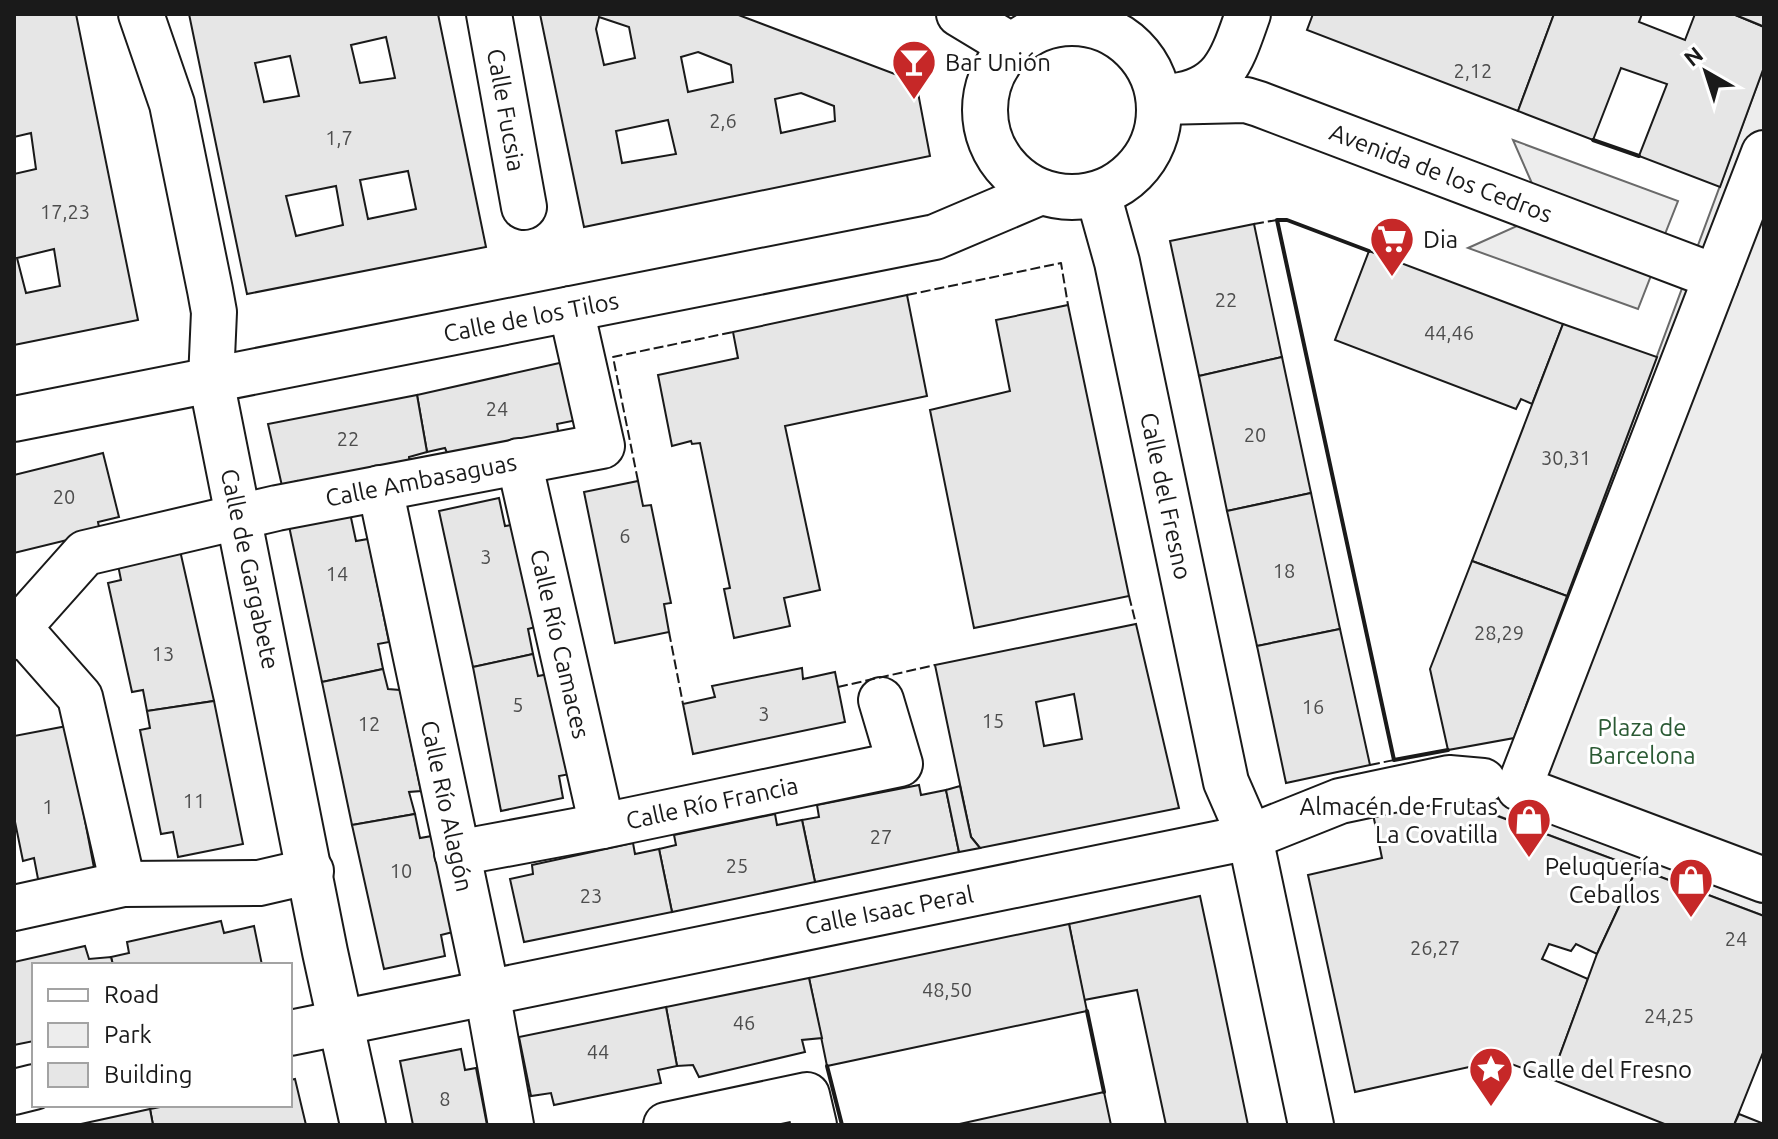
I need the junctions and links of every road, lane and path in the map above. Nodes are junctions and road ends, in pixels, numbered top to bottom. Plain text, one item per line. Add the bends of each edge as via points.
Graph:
1 (141, 14) edge
2 (489, 14) edge
3 (959, 14) edge
4 (1248, 14) edge
5 (1012, 46) junction
6 (1160, 100) junction
7 (1764, 153) edge
8 (1041, 192) junction
9 (1098, 194) junction
10 (524, 207) dead end
11 (1716, 277) junction
12 (571, 309) junction
13 (211, 380) junction
14 (14, 419) edge
15 (519, 461) junction
16 (380, 488) junction
17 (240, 518) junction
18 (16, 628) edge
19 (881, 700) dead end
20 (1483, 781) dead end
21 (602, 826) junction
22 (1250, 837) junction
23 (457, 853) junction
24 (311, 871) junction
25 (1764, 880) edge
26 (123, 884) junction
27 (14, 908) edge
28 (487, 992) junction
29 (341, 1022) junction
30 (292, 1033) edge
31 (810, 1110) edge
32 (363, 1125) edge
33 (511, 1125) edge
34 (666, 1125) edge
35 (1311, 1125) edge

1 - 13 street, Calle de Gargabete via 172,104 210,290
2 - 10 street, Calle Fucsia
3 - 5 street
4 - 6 street via 1230,64 1213,82
5 - 6 street via 1038,30 1068,22 1098,27 1123,39 1143,59
5 - 8 street via 994,70 985,98 986,127 997,155 1015,177
6 - 9 street via 1157,130 1145,159 1118,185
6 - 11 street, Avenida de los Cedros via 1246,100
7 - 11 street
8 - 9 street via 1069,198
8 - 12 street, Calle de los Tilos via 935,237
9 - 22 street, Calle del Fresno via 1117,262 1226,782
11 - 25 street via 1519,788
12 - 13 street, Calle de los Tilos
12 - 15 street, Calle Ambasaguas via 602,446
13 - 14 street, Calle de los Tilos
13 - 17 street, Calle de Gargabete
15 - 16 street, Calle Ambasaguas
15 - 21 street, Calle Río Camaces
16 - 17 street, Calle Ambasaguas
16 - 23 street, Calle Río Alagón
17 - 18 street, Calle Ambasaguas via 85,553
17 - 24 street, Calle de Gargabete
18 - 26 street via 80,697
19 - 21 street, Calle Río Francia via 900,764
20 - 22 street, Calle Isaac Peral via 1449,778 1340,801
21 - 23 street, Calle Río Francia
22 - 28 street, Calle Isaac Peral
22 - 35 street, Calle del Fresno
23 - 28 street, Calle Río Alagón
24 - 26 street via 259,883
24 - 29 street, Calle de Gargabete
26 - 27 street
28 - 29 street, Calle Isaac Peral
28 - 33 street, Calle Río Alagón
29 - 30 street, Calle Isaac Peral
29 - 32 street, Calle de Gargabete
31 - 34 street

